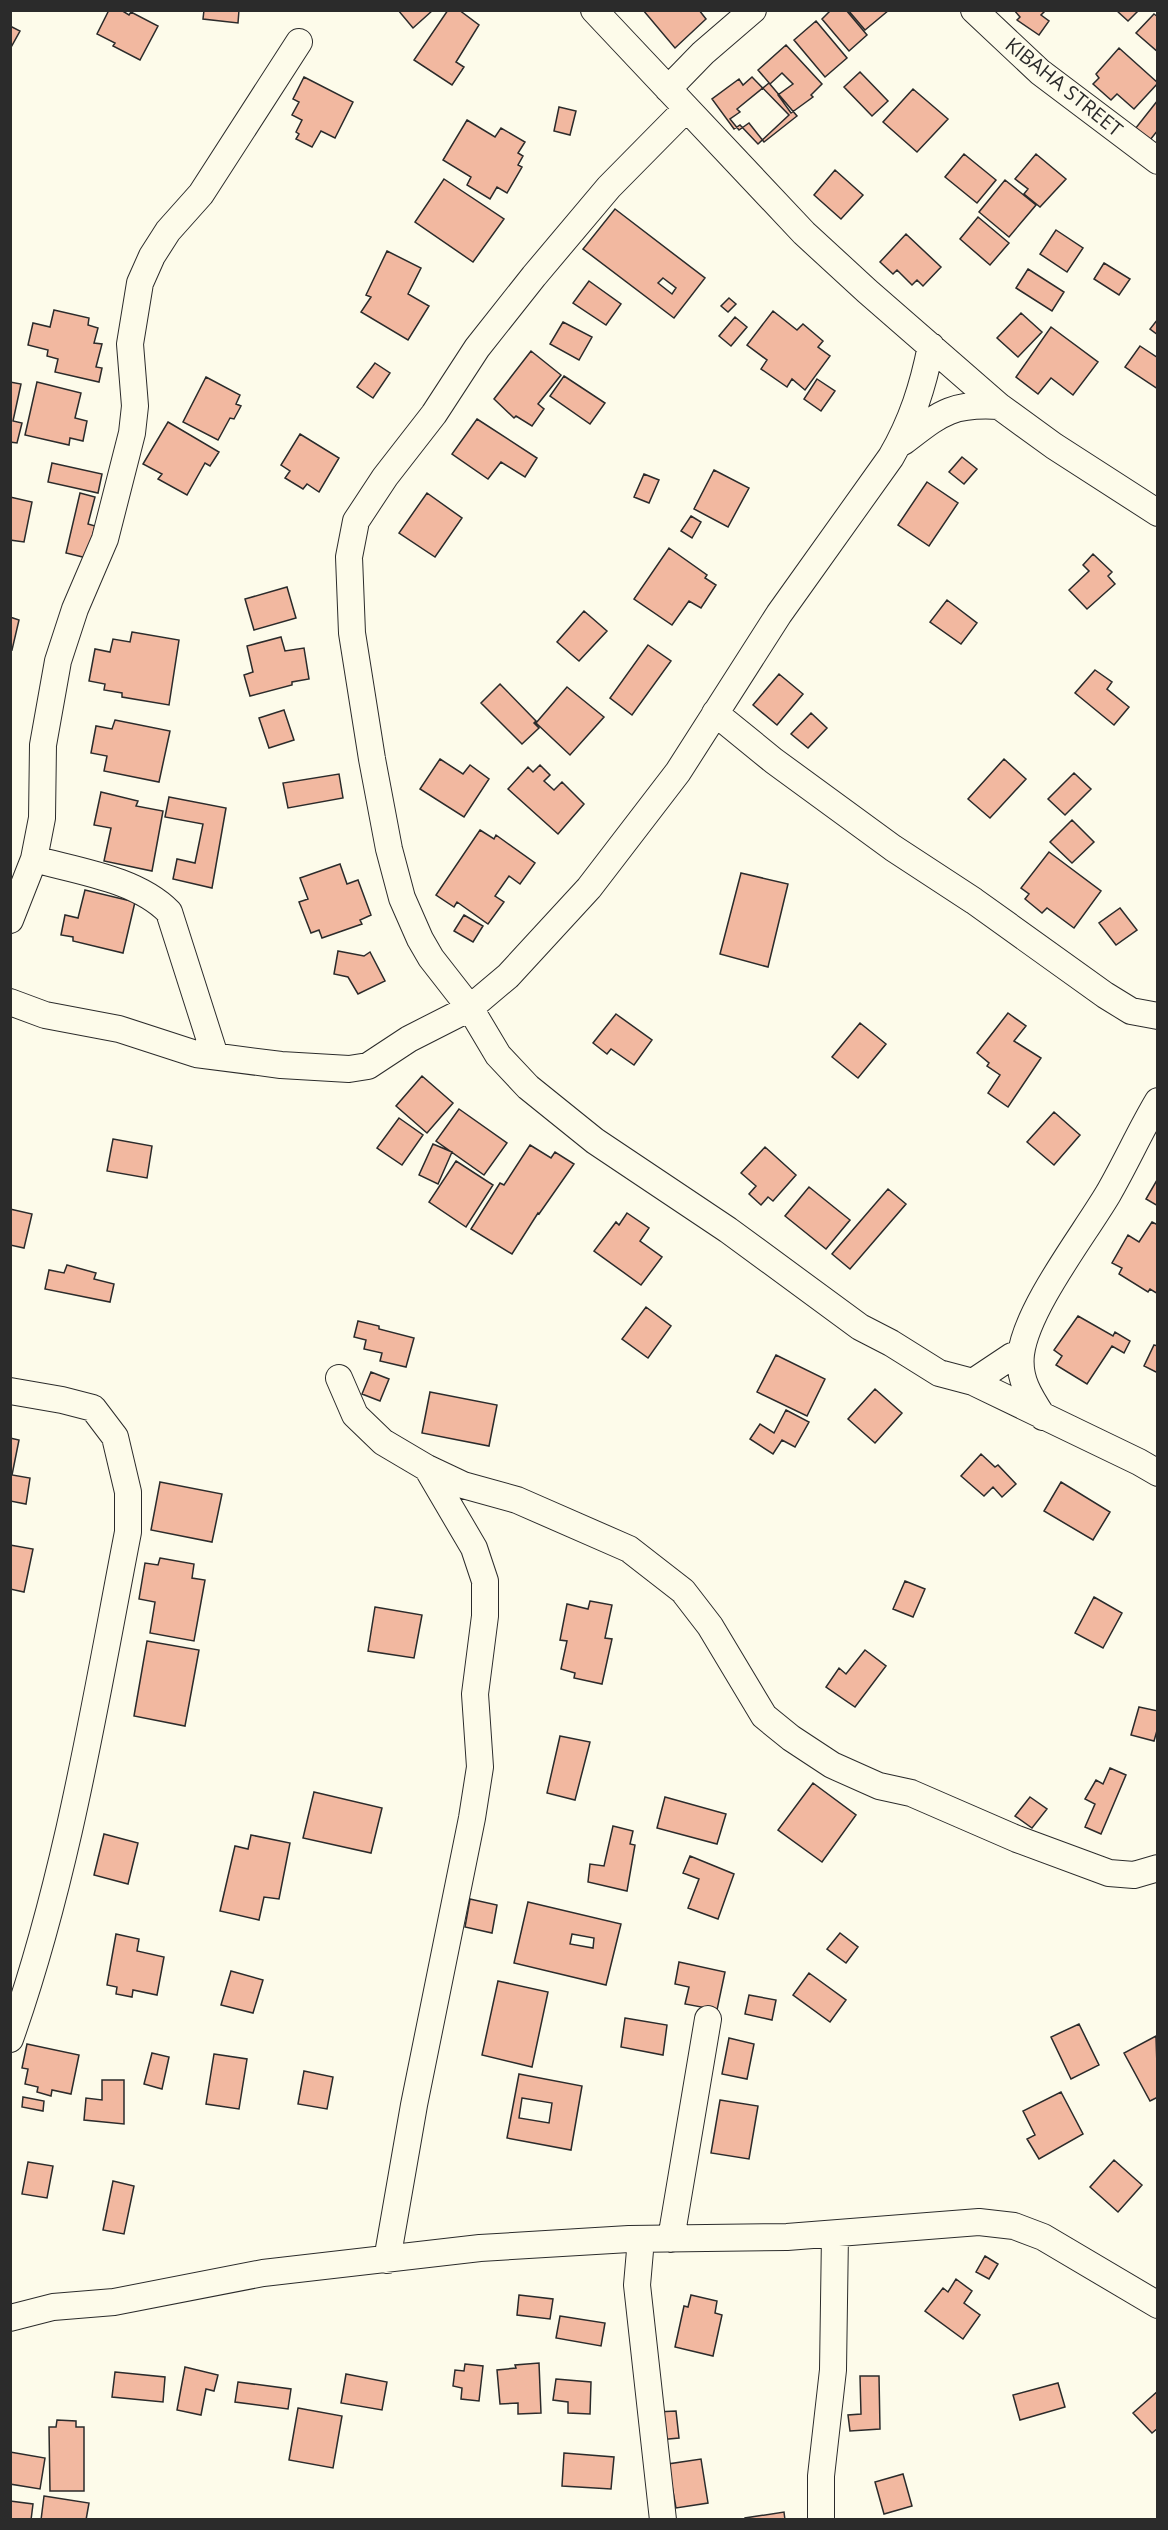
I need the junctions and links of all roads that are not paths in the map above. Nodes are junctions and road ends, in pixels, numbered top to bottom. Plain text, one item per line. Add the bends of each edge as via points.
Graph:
1 (594, 10) edge
2 (753, 10) edge
3 (974, 10) edge
4 (299, 42) dead end
5 (668, 89) junction
6 (686, 109) junction
7 (1158, 161) edge
8 (931, 346) junction
9 (999, 406) junction
10 (898, 446) junction
11 (1158, 513) edge
12 (715, 712) junction
13 (34, 859) junction
14 (10, 920) edge
15 (10, 1002) edge
16 (470, 1008) junction
17 (1158, 1016) edge
18 (214, 1056) junction
19 (1158, 1101) edge
20 (1022, 1353) junction
21 (339, 1378) dead end
22 (973, 1382) junction
23 (10, 1391) edge
24 (1043, 1417) junction
25 (427, 1468) junction
26 (1158, 1473) edge
27 (1158, 1868) edge
28 (708, 2019) dead end
29 (10, 2039) edge
30 (836, 2234) junction
31 (641, 2239) junction
32 (671, 2239) junction
33 (387, 2260) junction
34 (1158, 2305) edge
35 (10, 2318) edge
36 (663, 2520) edge
37 (821, 2520) edge

1 - 5 street
2 - 5 street
3 - 7 street, KIBAHA STREET via 1040,72
4 - 13 street via 201,194 163,239 140,284 130,344 135,406 132,433 105,539 58,661 43,745 42,818
5 - 6 street
6 - 8 street via 804,233
6 - 16 street via 584,215 477,348 364,508 351,538 352,633 389,849 402,898 420,939
8 - 9 street
8 - 10 street via 915,410
9 - 10 street via 961,406 942,413
9 - 11 street
10 - 12 street
12 - 16 street via 678,772 589,888 508,976
12 - 17 street via 774,761 893,848 1105,995 1131,1011
13 - 14 street
13 - 18 street via 134,887 169,912
15 - 18 street via 45,1015 102,1025
16 - 18 street via 356,1069
16 - 22 street via 510,1070 595,1141 728,1230 860,1327 939,1373
19 - 20 street via 1109,1192 1038,1307
20 - 22 street
20 - 24 street via 1021,1374
21 - 25 street via 355,1415 383,1442
22 - 24 street
23 - 29 street via 93,1408 115,1437 128,1492 128,1532 63,1858
24 - 26 street
25 - 27 street via 463,1485 517,1500 629,1549 683,1591 710,1626 764,1716 831,1765 1109,1873 1134,1875
25 - 33 street via 474,1548 485,1581 485,1616 475,1695 480,1767
28 - 32 street
30 - 32 street
30 - 34 street via 979,2222 1014,2226 1043,2237
30 - 37 street via 833,2370 821,2476
31 - 32 street
31 - 33 street via 480,2248
31 - 36 street via 637,2285
33 - 35 street via 263,2273 114,2302 54,2307

